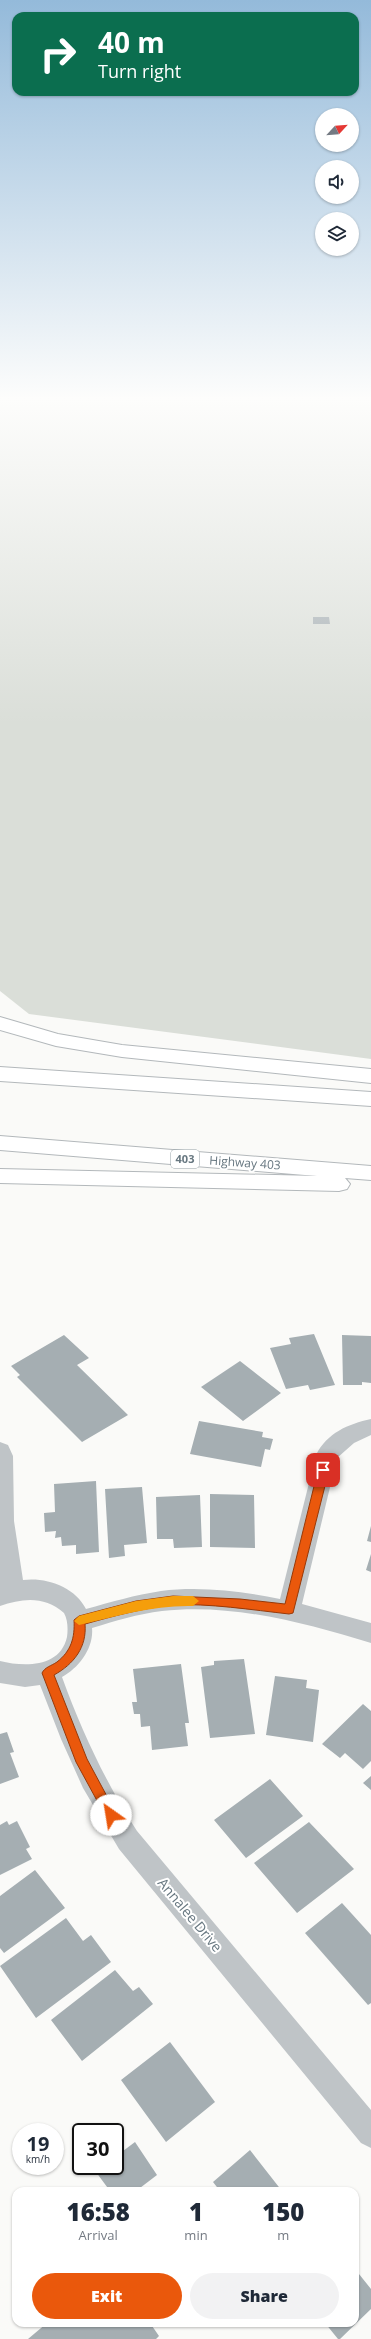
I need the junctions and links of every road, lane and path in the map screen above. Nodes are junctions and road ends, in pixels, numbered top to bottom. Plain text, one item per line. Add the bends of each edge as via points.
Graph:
1 (0, 1023) edge
2 (0, 1074) edge
3 (371, 1076) edge
4 (371, 1099) edge
5 (0, 1143) edge
6 (371, 1173) edge
7 (0, 1176) edge
8 (371, 1185) edge
9 (371, 1427) edge
10 (0, 1451) edge
11 (6, 1593) edge
12 (289, 1609) junction
13 (79, 1620) junction
14 (371, 1633) edge
15 (0, 1672) edge
16 (48, 1673) junction
17 (371, 2133) edge

1 - 3 highway via 56,1040 122,1051
2 - 4 highway
5 - 6 highway, Highway 403 / 403
7 - 8 highway
9 - 12 street via 347,1435 336,1443 327,1455
10 - 11 street
11 - 13 street via 29,1588 51,1592 61,1596 73,1607
12 - 13 street via 173,1600
12 - 14 street
13 - 16 street via 80,1633 74,1651 60,1666
15 - 16 street via 30,1677
16 - 17 street, Annalee Drive via 82,1762 103,1802 128,1840

